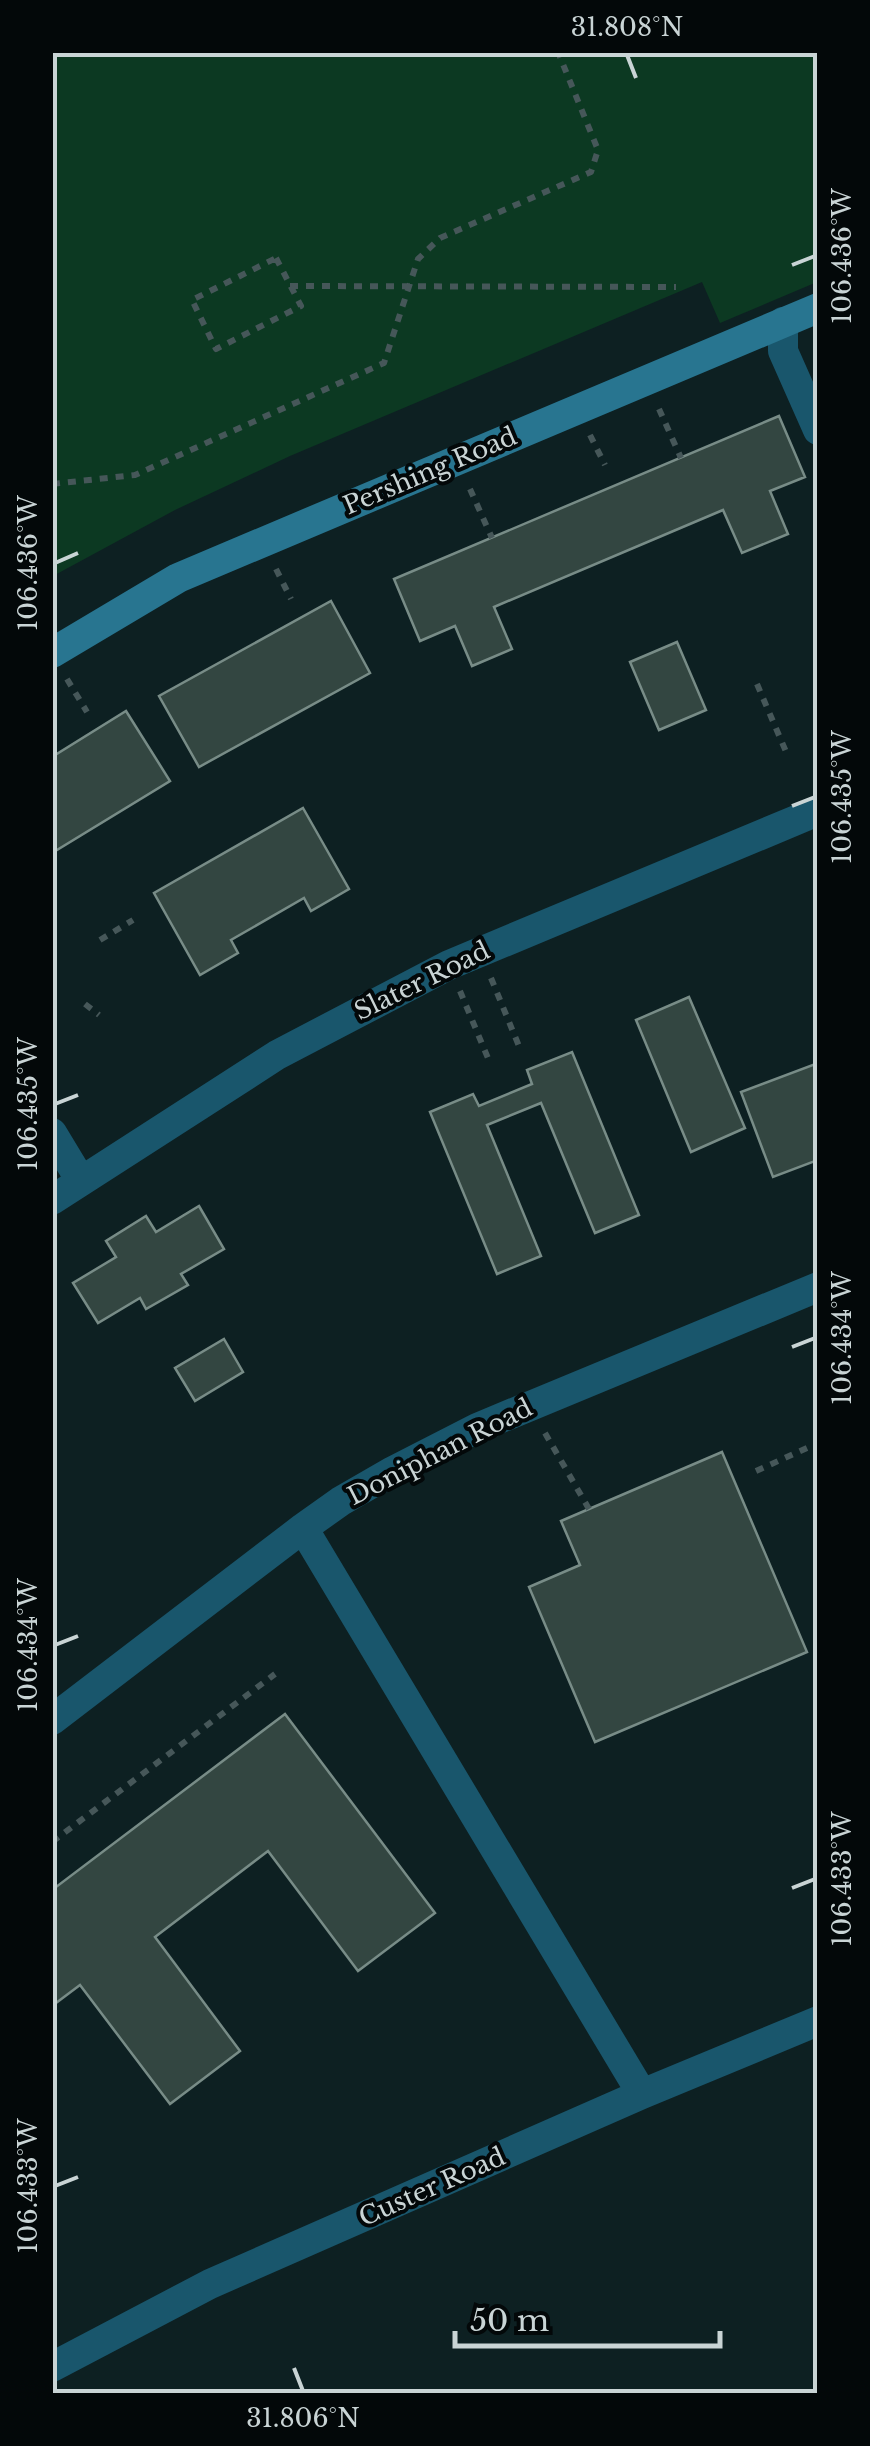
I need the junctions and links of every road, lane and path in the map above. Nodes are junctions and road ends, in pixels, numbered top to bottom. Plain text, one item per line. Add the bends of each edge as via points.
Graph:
1 (558, 52) edge
2 (290, 286) junction
3 (410, 286) junction
4 (676, 287) dead end
5 (818, 308) edge
6 (783, 322) junction
7 (646, 380) junction
8 (818, 430) edge
9 (680, 458) dead end
10 (458, 460) junction
11 (52, 484) edge
12 (492, 538) dead end
13 (52, 654) edge
14 (756, 684) dead end
15 (788, 754) dead end
16 (818, 811) edge
17 (133, 920) dead end
18 (100, 940) dead end
19 (480, 952) junction
20 (449, 965) junction
21 (86, 1004) dead end
22 (99, 1014) dead end
23 (520, 1050) dead end
24 (490, 1063) dead end
25 (52, 1134) edge
26 (81, 1181) junction
27 (52, 1200) edge
28 (818, 1287) edge
29 (530, 1406) junction
30 (806, 1448) dead end
31 (756, 1471) dead end
32 (589, 1509) dead end
33 (303, 1528) junction
34 (275, 1674) dead end
35 (52, 1720) edge
36 (52, 1842) edge
37 (818, 2021) edge
38 (642, 2094) junction
39 (52, 2366) edge

1 - 3 path via 598,150 592,172 440,238 418,259
2 - 2 path via 301,306 216,349 192,300 276,258
2 - 3 path
3 - 4 path
3 - 11 path via 384,363 135,475
5 - 6 street, Pershing Road
6 - 7 street, Pershing Road
6 - 8 street via 783,352
7 - 9 path
7 - 10 street, Pershing Road
10 - 12 path
10 - 13 street, Pershing Road via 178,578
14 - 15 path
16 - 19 street, Slater Road
17 - 18 path
19 - 20 street, Slater Road
19 - 23 path
20 - 24 path
20 - 26 street, Slater Road via 277,1056
21 - 22 path
25 - 26 street
26 - 27 street, Slater Road
28 - 29 street, Doniphan Road
29 - 32 path
29 - 33 street, Doniphan Road via 393,1470
30 - 31 path
33 - 35 street, Doniphan Road
33 - 38 street
34 - 36 path
37 - 38 street, Custer Road
38 - 39 street, Custer Road via 210,2284

